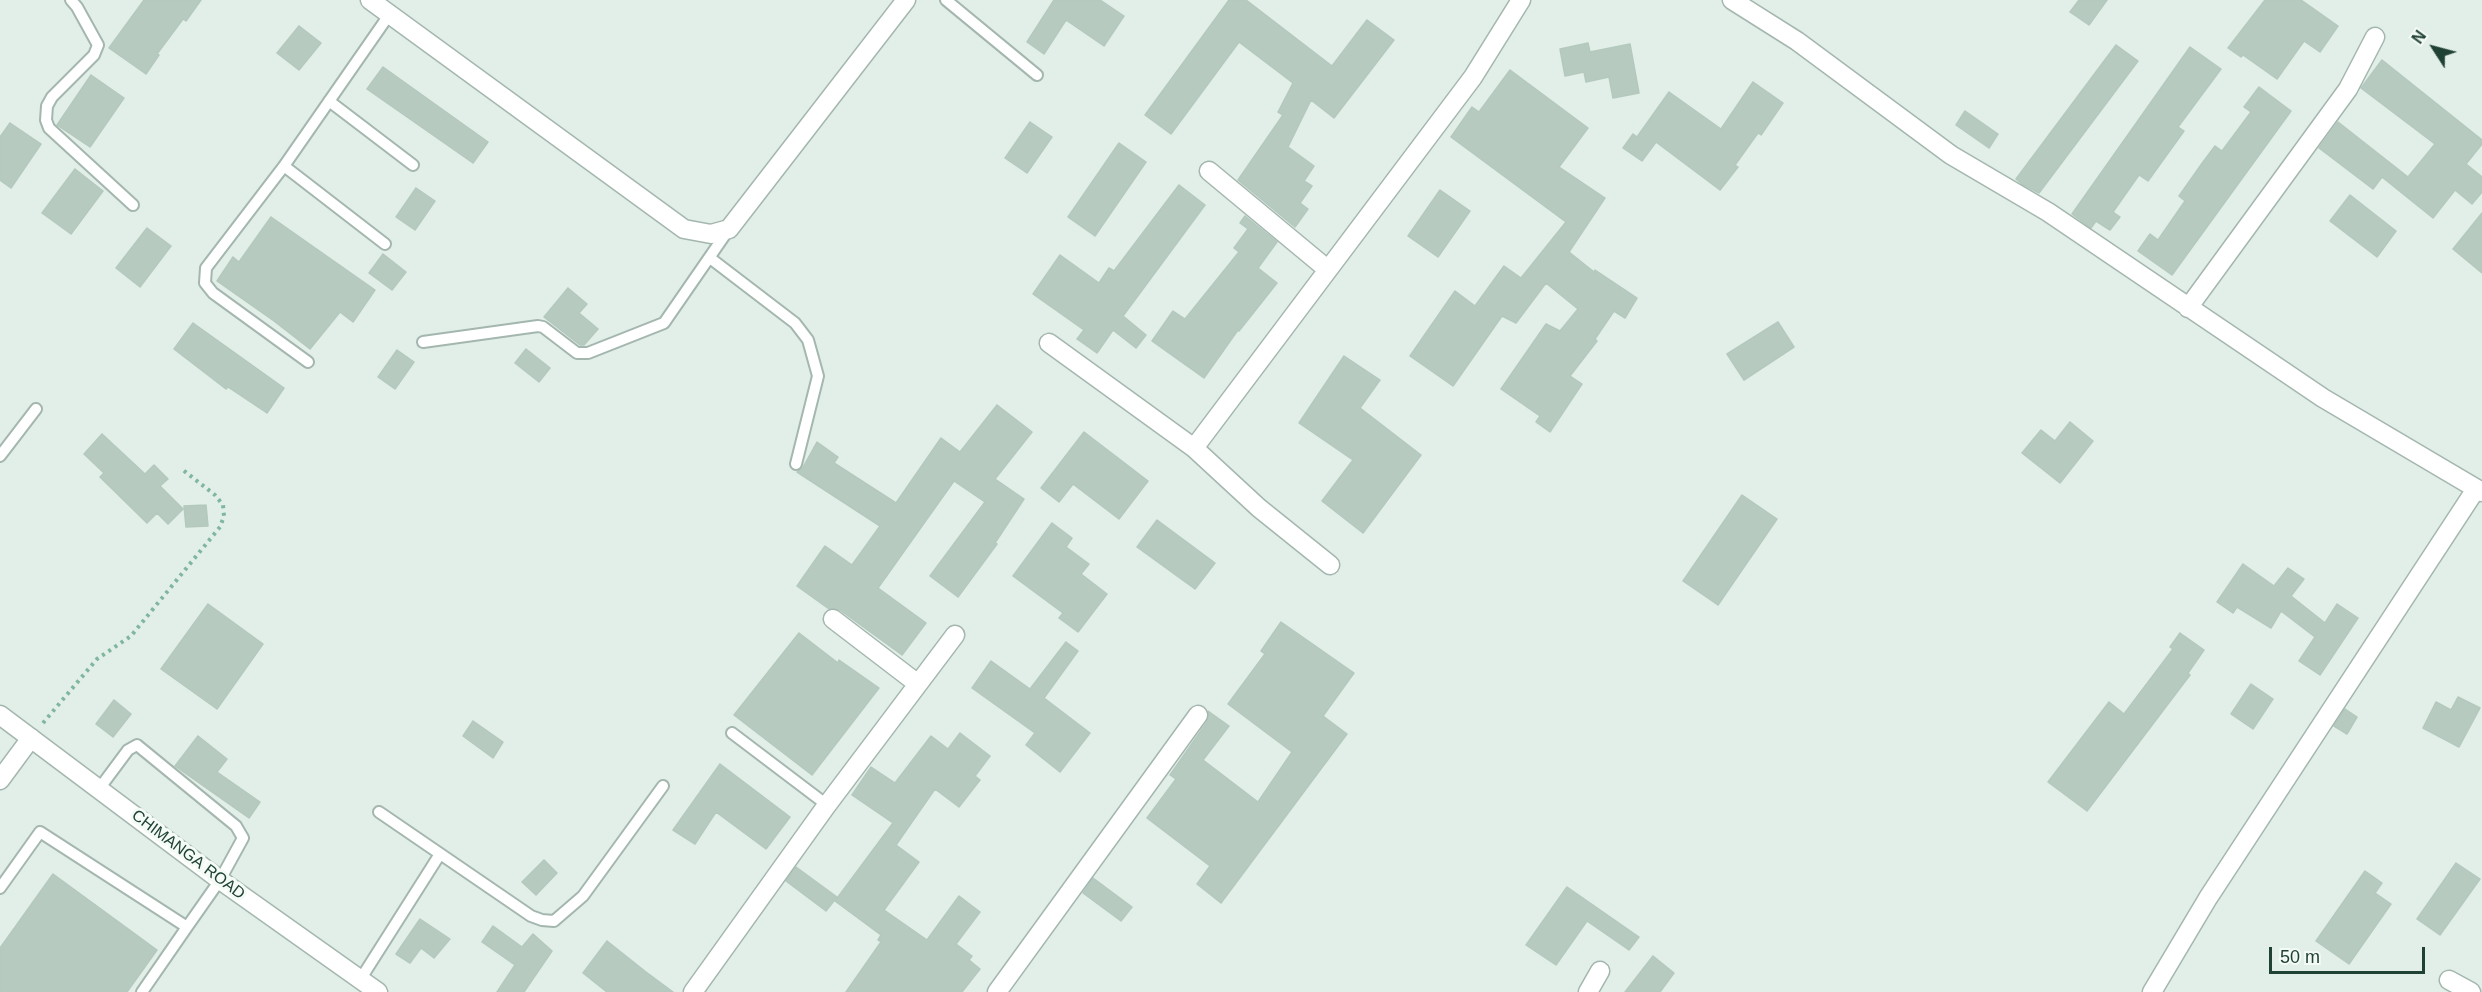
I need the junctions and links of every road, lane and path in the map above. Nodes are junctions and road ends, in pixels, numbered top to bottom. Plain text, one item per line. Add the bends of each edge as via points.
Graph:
1 (71, 0) edge
2 (370, 0) edge
3 (906, 0) edge
4 (946, 0) edge
5 (1521, 0) edge
6 (1732, 0) edge
7 (389, 15) junction
8 (2375, 37) dead end
9 (1036, 75) dead end
10 (329, 101) junction
11 (413, 165) dead end
12 (284, 166) junction
13 (1209, 171) dead end
14 (133, 205) dead end
15 (729, 229) junction
16 (385, 244) dead end
17 (710, 258) junction
18 (1328, 269) junction
19 (2188, 308) junction
20 (423, 342) dead end
21 (1050, 343) dead end
22 (308, 362) dead end
23 (36, 409) dead end
24 (1194, 448) junction
25 (0, 456) edge
26 (796, 464) dead end
27 (183, 470) dead end
28 (2479, 490) edge
29 (1330, 565) dead end
30 (833, 619) dead end
31 (955, 635) dead end
32 (918, 684) junction
33 (0, 715) edge
34 (1198, 715) dead end
35 (732, 733) dead end
36 (31, 738) junction
37 (0, 780) edge
38 (663, 786) dead end
39 (99, 789) junction
40 (827, 805) junction
41 (379, 812) dead end
42 (440, 854) junction
43 (220, 880) junction
44 (0, 888) edge
45 (187, 927) junction
46 (1600, 971) dead end
47 (360, 980) junction
48 (2449, 980) dead end
49 (142, 992) edge
50 (378, 992) edge
51 (693, 992) edge
52 (997, 992) edge
53 (1588, 992) edge
54 (2152, 992) edge
55 (2471, 992) edge

1 - 14 lane via 98,45 94,55 52,97 46,106 46,120 49,128
2 - 7 street
3 - 15 street
4 - 9 lane
5 - 18 street via 1473,77
6 - 19 street via 1797,41 1952,155 2048,212
7 - 10 lane
7 - 15 street via 684,229 711,234
8 - 19 street via 2348,88
10 - 11 lane
10 - 12 lane
12 - 16 lane
12 - 22 lane via 206,268 205,283 213,293
13 - 18 street
15 - 17 lane
17 - 20 lane via 664,323 588,354 577,353 538,326
17 - 26 lane via 795,323 808,340 818,376
18 - 24 street
19 - 28 street via 2323,398
21 - 24 street
23 - 25 lane
24 - 29 street via 1259,508
27 - 36 path via 223,505 220,527 131,636 97,659
28 - 54 street via 2208,898
30 - 32 street
31 - 32 street
32 - 40 street
33 - 36 street, CHIMANGA ROAD
34 - 52 street
35 - 40 lane
36 - 37 street
36 - 39 street, CHIMANGA ROAD
38 - 42 lane via 583,896 554,921 531,916
39 - 43 street, CHIMANGA ROAD
39 - 43 lane via 128,750 137,745 240,832 243,838
40 - 51 street
41 - 42 lane
42 - 47 lane
43 - 45 lane
43 - 47 street, CHIMANGA ROAD
44 - 45 lane via 40,832
45 - 49 lane
46 - 53 street
47 - 50 street, CHIMANGA ROAD
48 - 55 street

